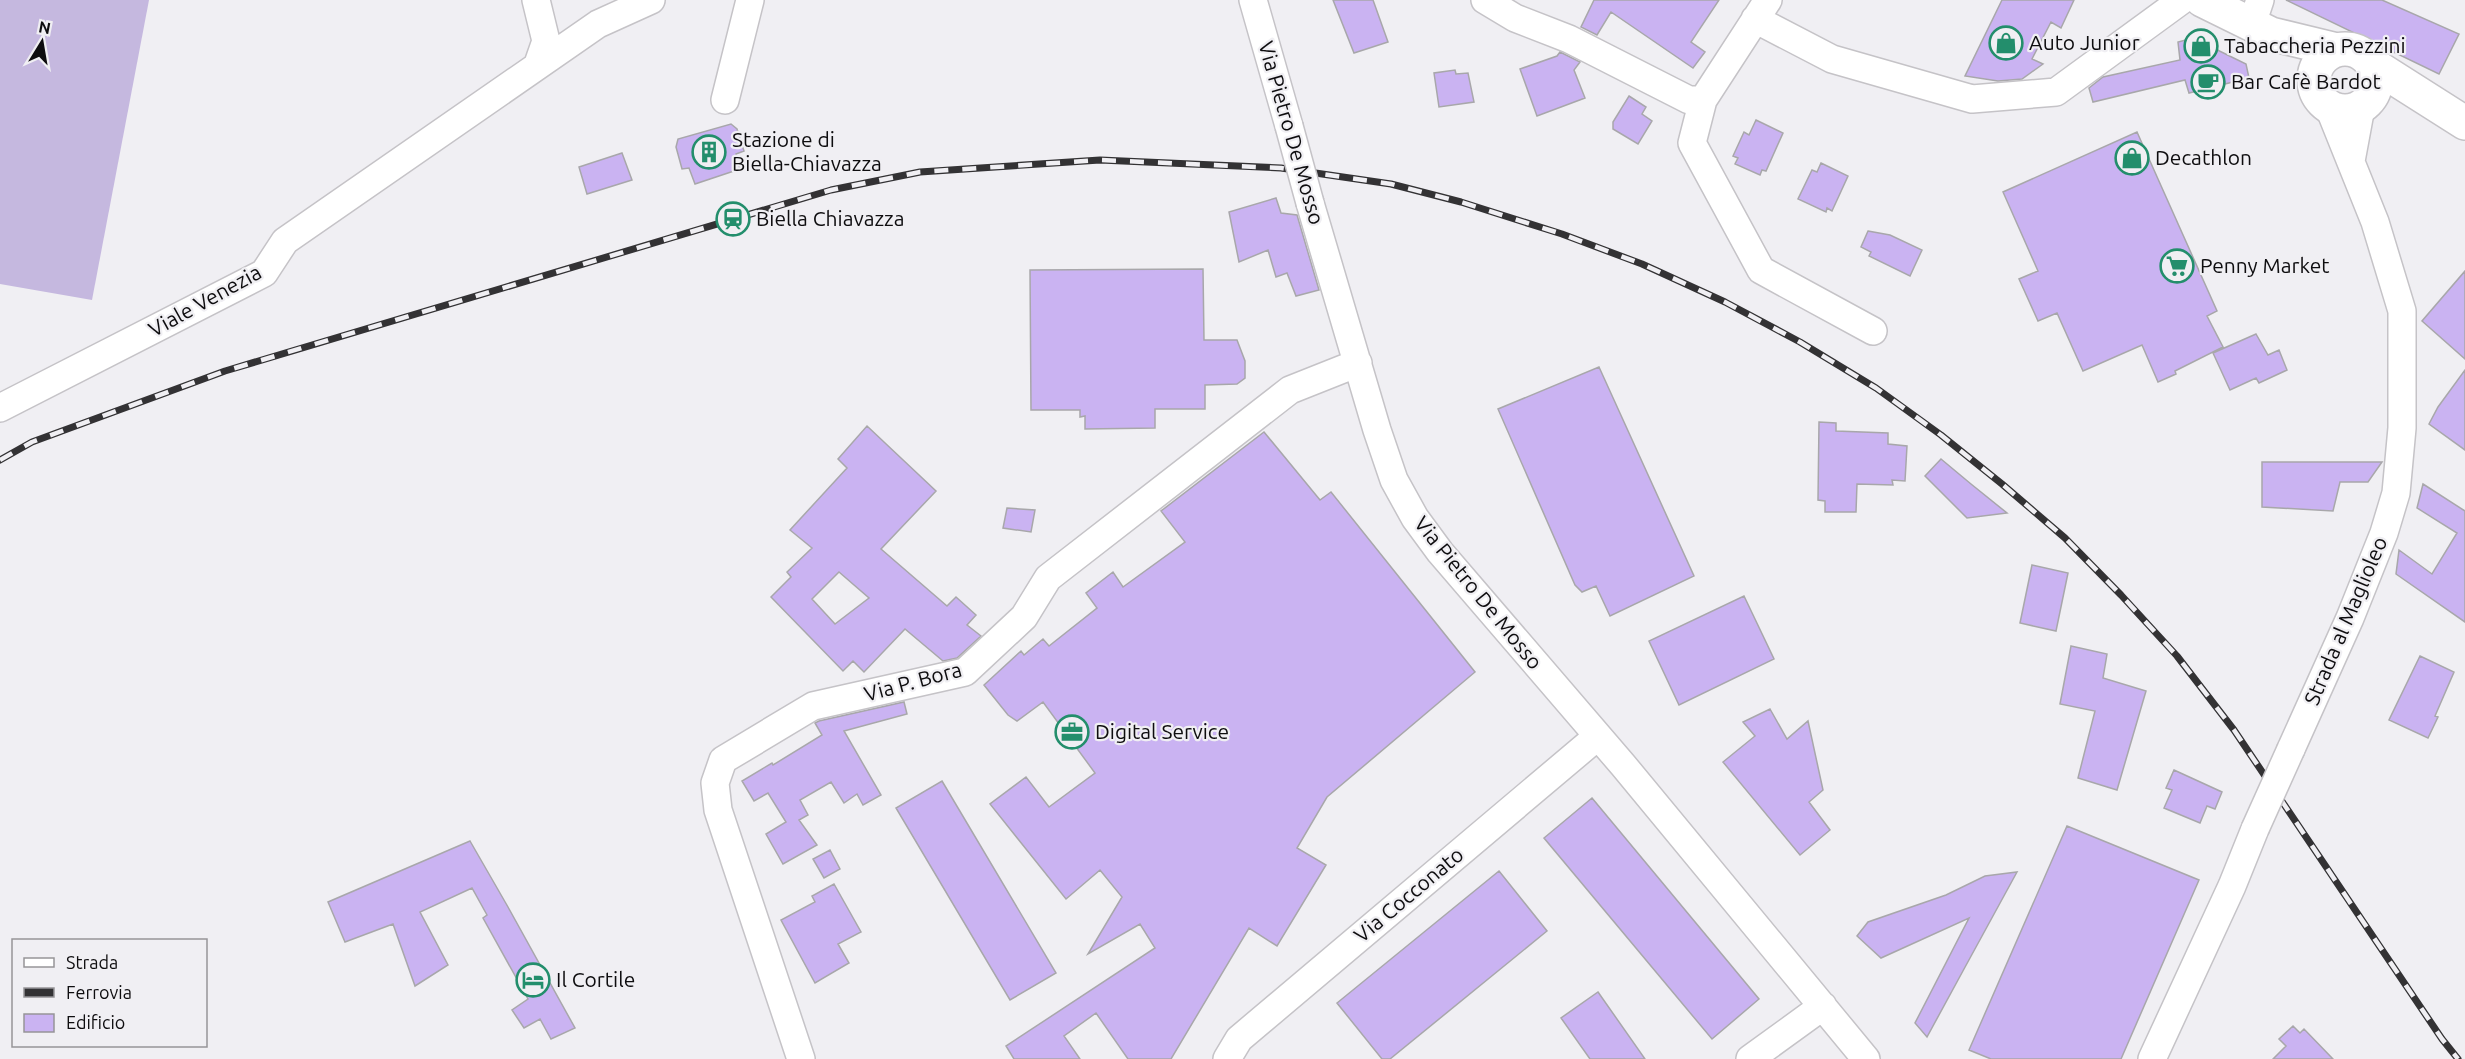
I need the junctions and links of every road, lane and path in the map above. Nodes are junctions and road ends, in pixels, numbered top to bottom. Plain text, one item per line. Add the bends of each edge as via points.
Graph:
1 (536, 0) edge
2 (651, 0) edge
3 (750, 0) edge
4 (1252, 0) edge
5 (1485, 0) edge
6 (2182, 0) edge
7 (2202, 0) edge
8 (1762, 9) edge
9 (2261, 19) edge
10 (2337, 50) junction
11 (538, 64) junction
12 (2372, 64) junction
13 (2315, 76) junction
14 (725, 100) dead end
15 (1703, 100) junction
16 (2366, 103) junction
17 (2328, 105) junction
18 (2465, 125) edge
19 (2351, 161) junction
20 (1873, 332) dead end
21 (1358, 363) junction
22 (0, 408) edge
23 (1598, 736) junction
24 (1823, 1006) junction
25 (801, 1059) edge
26 (1227, 1059) edge
27 (1750, 1059) edge
28 (1866, 1059) edge
29 (2152, 1059) edge

1 - 11 street via 546,41
2 - 11 street, Viale Venezia via 598,24
3 - 14 street
4 - 21 street, Via Pietro De Mosso, bridge
5 - 15 street via 1689,100
6 - 8 street via 2056,93 1972,99 1832,59
7 - 9 main road
8 - 15 street
9 - 10 main road
9 - 13 main road
10 - 12 main road via 2357,51
10 - 13 main road via 2322,60
11 - 22 street, Viale Venezia via 285,241 264,273
12 - 16 main road via 2376,81
12 - 18 main road
13 - 17 main road via 2318,93
15 - 20 street via 1692,143 1761,270
16 - 17 main road via 2344,111
16 - 18 main road
16 - 19 street
17 - 19 street, Strada al Maglioleo
19 - 29 street, Strada al Maglioleo, bridge via 2375,222 2402,311 2396,493 2354,609
21 - 23 street, Via Pietro De Mosso via 1394,480 1415,518
21 - 25 street, Via P. Bora via 1290,390 1048,578 1024,616 965,672 813,706 723,760 715,783 718,810
23 - 24 street, Via Pietro De Mosso
23 - 26 street, Via Cocconato via 1239,1039
24 - 27 street
24 - 28 street, Via Pietro De Mosso

